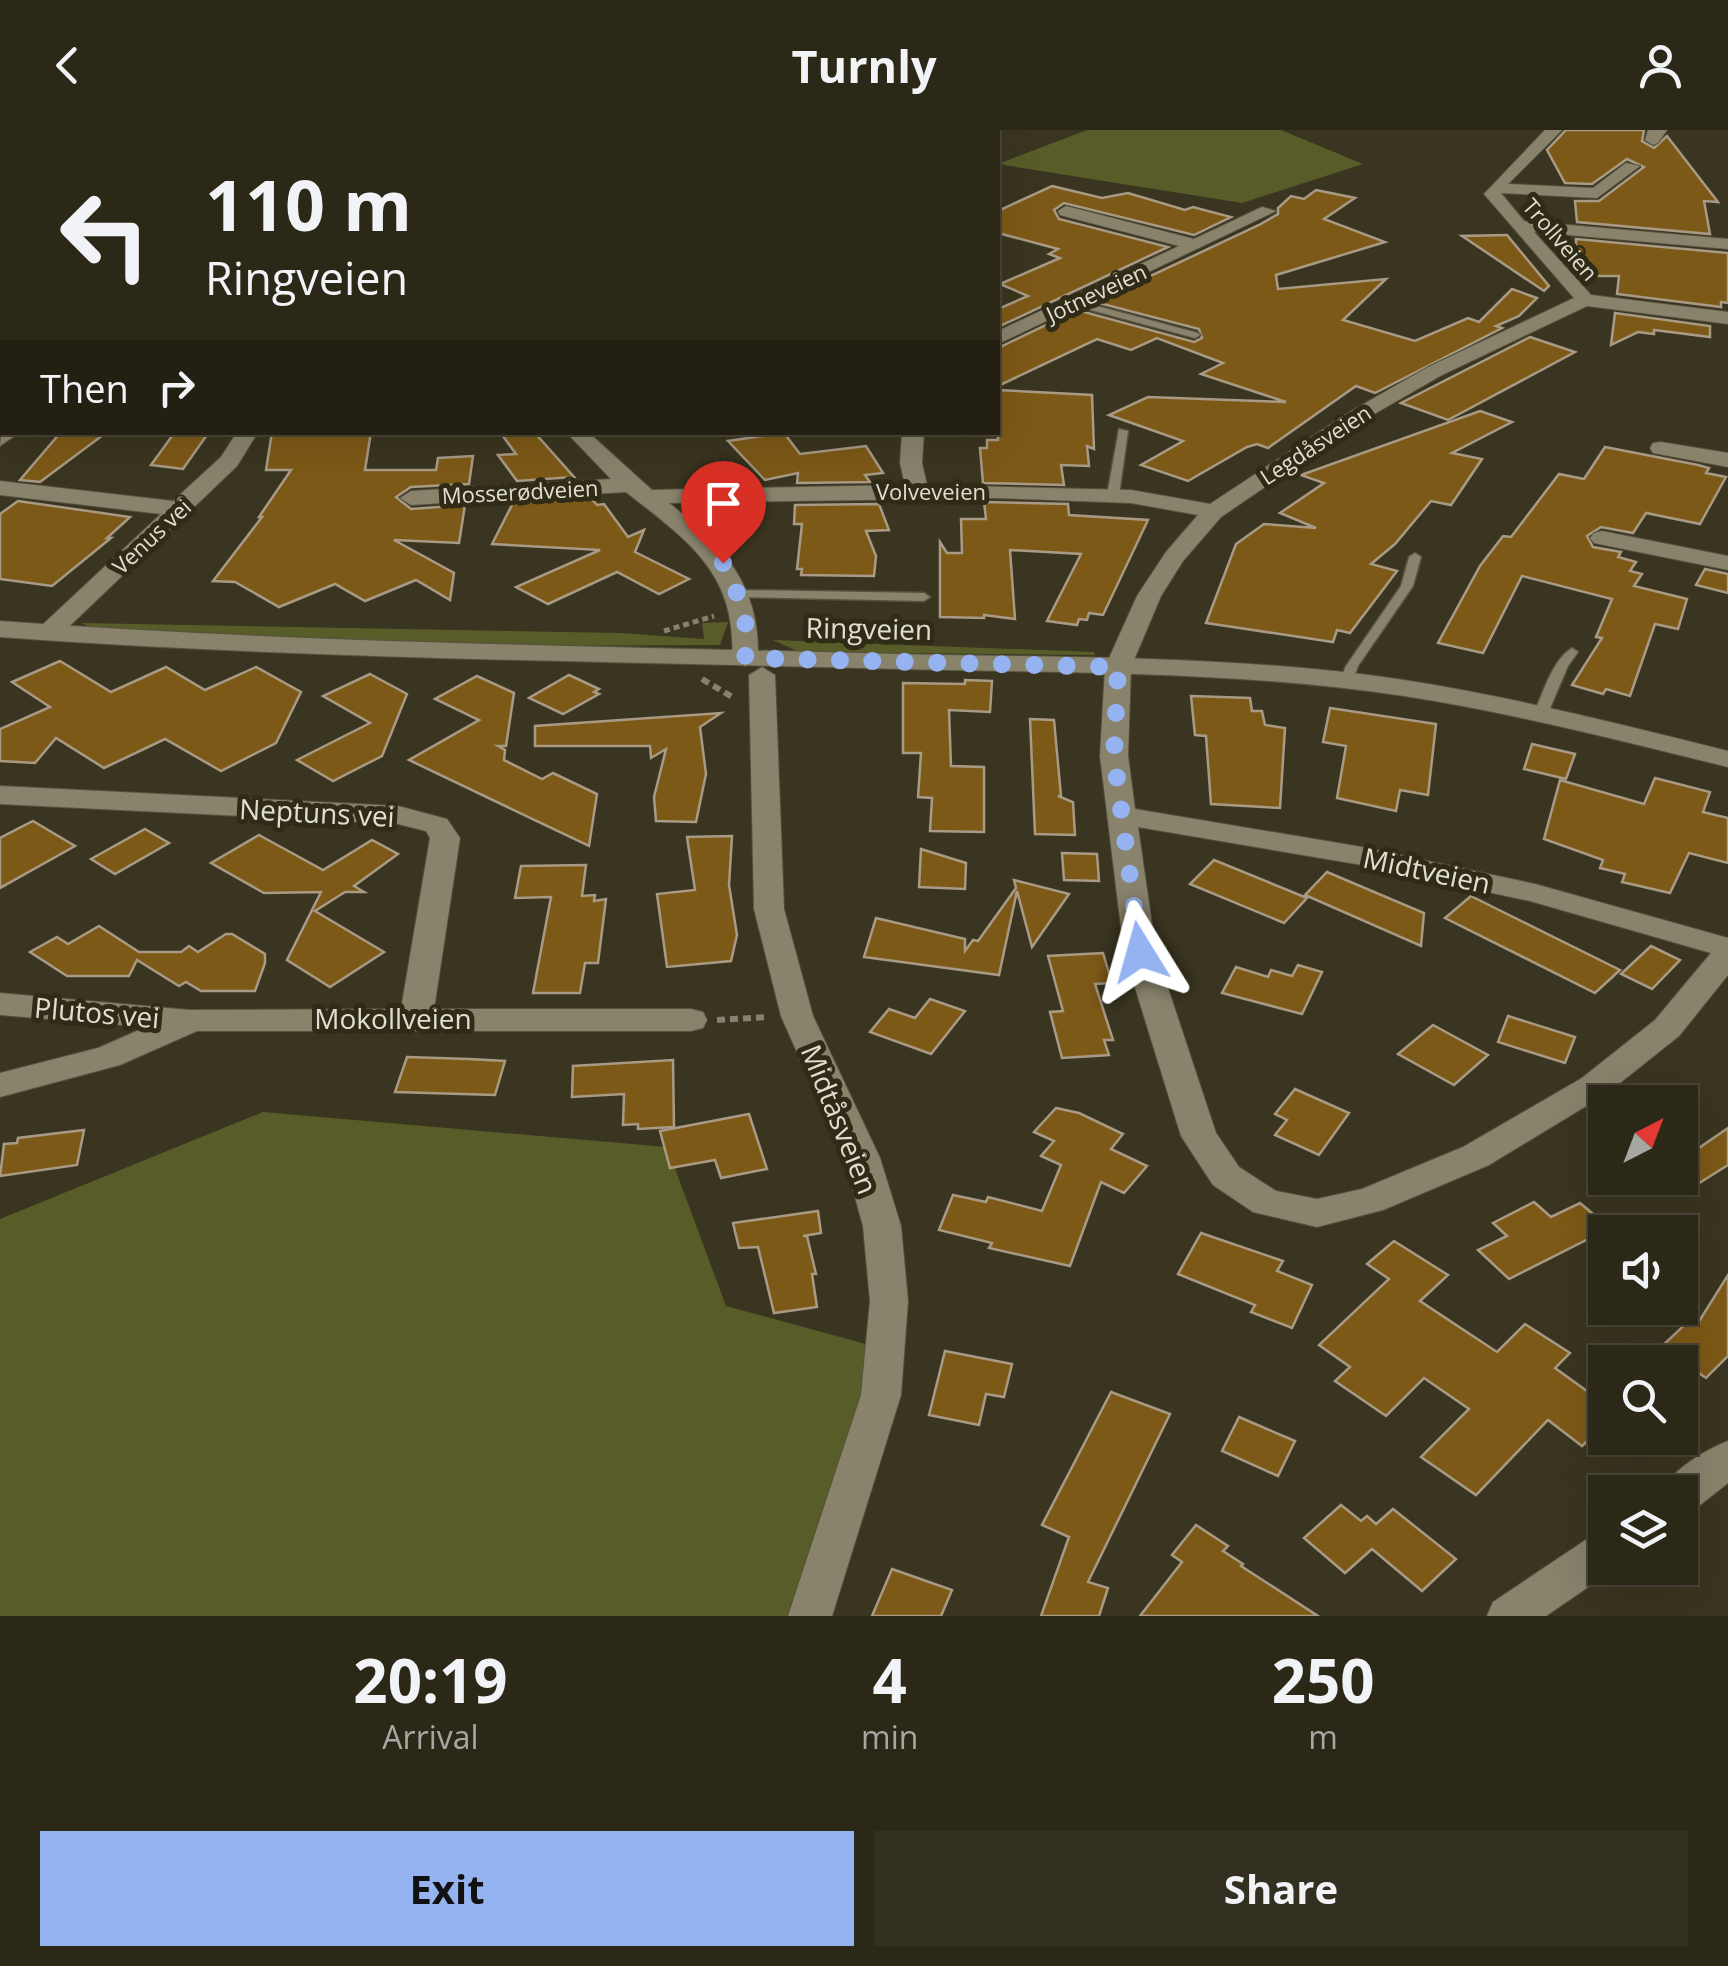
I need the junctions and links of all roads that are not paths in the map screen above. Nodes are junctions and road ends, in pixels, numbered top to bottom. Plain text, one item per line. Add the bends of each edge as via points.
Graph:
1 (1554, 130) edge
2 (1632, 166) dead end
3 (1495, 188) junction
4 (1066, 211) dead end
5 (1268, 212) dead end
6 (1522, 226) junction
7 (1728, 244) edge
8 (1194, 245) junction
9 (1584, 300) junction
10 (1075, 302) junction
11 (1728, 318) edge
12 (1195, 335) dead end
13 (1000, 337) edge
14 (1123, 430) dead end
15 (246, 435) edge
16 (579, 435) edge
17 (914, 435) edge
18 (1661, 448) dead end
19 (1728, 460) edge
20 (0, 488) edge
21 (917, 490) junction
22 (639, 491) junction
23 (1113, 496) junction
24 (411, 498) dead end
25 (180, 510) junction
26 (1213, 512) junction
27 (1602, 538) dead end
28 (1416, 556) dead end
29 (1728, 563) edge
30 (924, 597) dead end
31 (741, 601) junction
32 (0, 629) edge
33 (47, 634) junction
34 (1572, 652) dead end
35 (1118, 667) junction
36 (757, 680) junction
37 (1347, 680) junction
38 (1541, 713) junction
39 (1728, 759) edge
40 (0, 796) edge
41 (1121, 815) junction
42 (1728, 951) edge
43 (0, 1004) edge
44 (416, 1018) junction
45 (193, 1020) junction
46 (691, 1020) road end
47 (0, 1085) edge
48 (1728, 1459) edge
49 (1698, 1482) edge
50 (1588, 1563) edge
51 (810, 1616) edge
52 (1509, 1616) edge

1 - 3 street, Trollveien
2 - 3 street, Trollveien via 1598,193
3 - 6 street, Trollveien via 1492,194
4 - 8 street, Jotneveien
5 - 8 street, Jotneveien
6 - 7 street
6 - 9 street, Trollveien
8 - 10 street, Jotneveien
9 - 11 street, Trollveien
9 - 26 street, Legdåsveien via 1419,380
10 - 12 lane
10 - 13 street, Jotneveien
14 - 23 lane
15 - 25 street, Venus vei via 230,461
16 - 22 street, Mosserødveien
17 - 21 street
18 - 19 street
20 - 25 street
21 - 22 street, Volveveien
21 - 23 street, Volveveien
22 - 24 street, Mosserødveien
22 - 31 street, Mosserødveien via 723,563
23 - 26 street, Volveveien
25 - 33 street, Venus vei
26 - 35 street, Legdåsveien via 1149,596
27 - 29 street
28 - 37 lane via 1406,586
30 - 31 lane
31 - 36 street
32 - 33 street, Ringveien
33 - 36 street, Ringveien
34 - 38 lane
35 - 36 street, Ringveien
35 - 37 street, Ringveien
35 - 41 street via 1114,756
36 - 51 street, Midtåsveien via 768,909 797,1016 862,1158 882,1226 889,1300 881,1395
37 - 38 street, Ringveien
38 - 39 street, Ringveien
40 - 44 street, Neptuns vei via 398,815 437,826 445,838
41 - 42 street, Midtveien via 1516,888
41 - 42 street via 1140,952 1199,1136 1226,1176 1266,1202 1317,1213 1370,1201 1476,1156 1594,1086 1667,1028
43 - 45 street, Plutos vei
44 - 45 street, Mokollveien
44 - 46 street, Mokollveien
45 - 47 street, Mokollveien via 108,1057
48 - 49 street
50 - 52 street

